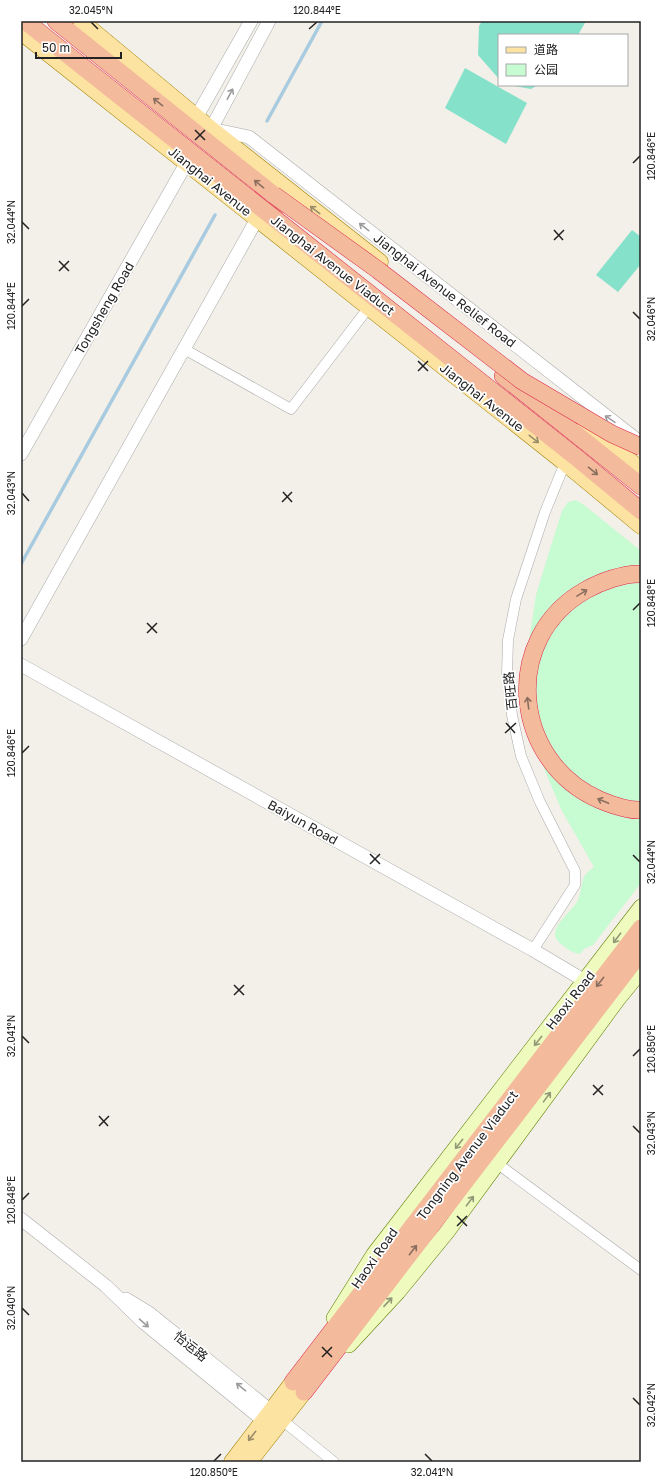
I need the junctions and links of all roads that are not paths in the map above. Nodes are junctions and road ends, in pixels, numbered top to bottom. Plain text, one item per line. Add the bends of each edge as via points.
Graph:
1 (25, 21) edge
2 (56, 21) edge
3 (81, 21) edge
4 (251, 21) edge
5 (269, 21) edge
6 (21, 32) edge
7 (197, 116) junction
8 (211, 129) junction
9 (187, 162) junction
10 (274, 196) junction
11 (257, 219) junction
12 (369, 307) junction
13 (184, 349) junction
14 (641, 443) edge
15 (641, 447) edge
16 (21, 454) edge
17 (565, 463) junction
18 (641, 470) edge
19 (641, 486) edge
20 (641, 511) edge
21 (641, 526) edge
22 (641, 574) edge
23 (21, 639) edge
24 (21, 665) edge
25 (641, 810) edge
26 (641, 907) edge
27 (641, 928) edge
28 (533, 950) junction
29 (641, 952) edge
30 (641, 971) edge
31 (585, 981) junction
32 (503, 1120) junction
33 (498, 1164) junction
34 (21, 1219) edge
35 (641, 1270) edge
36 (299, 1387) junction
37 (272, 1418) junction
38 (232, 1462) edge
39 (249, 1462) edge
40 (334, 1462) edge

1 -> 20 highway, Jianghai Avenue Viaduct
10 -> 2 highway, Jianghai Avenue Viaduct
3 - 7 main road
4 - 7 street
8 -> 5 street
6 - 9 main road, Jianghai Avenue
7 - 8 main road
14 -> 8 street, Jianghai Avenue Relief Road via 249,137
18 -> 8 main road
9 - 11 main road, Jianghai Avenue
9 - 16 street, Tongsheng Road
10 - 15 highway, bridge via 378,270 522,381 612,434
10 - 19 highway, Jianghai Avenue Viaduct, bridge
11 - 12 main road, Jianghai Avenue
11 - 13 street
12 - 13 street via 291,408
12 -> 17 main road, Jianghai Avenue
13 - 23 street
17 - 21 main road, Jianghai Avenue
17 - 28 street, 百旺路 via 545,512 516,599 508,640 506,674 521,756 540,802 575,871 575,885
25 -> 22 highway via 612,805 591,796 563,775 540,743 532,725 527,681 531,657 544,629 565,605 600,582
24 - 28 street, Baiyun Road
26 -> 31 main road, Haoxi Road
27 -> 32 highway, Tongning Avenue Viaduct
28 - 31 street, Baiyun Road
29 - 32 highway, Tongning Avenue Viaduct
33 -> 30 main road, Haoxi Road
31 -> 36 main road, Haoxi Road via 374,1254
32 - 36 highway, Tongning Avenue Viaduct
33 - 35 street
36 -> 33 main road, Haoxi Road via 398,1292
34 - 37 street, 怡运路 via 106,1286 150,1313
36 - 37 main road, Haoxi Road
37 -> 38 main road, Haoxi Road
37 - 39 main road, Haoxi Road
37 - 40 street

